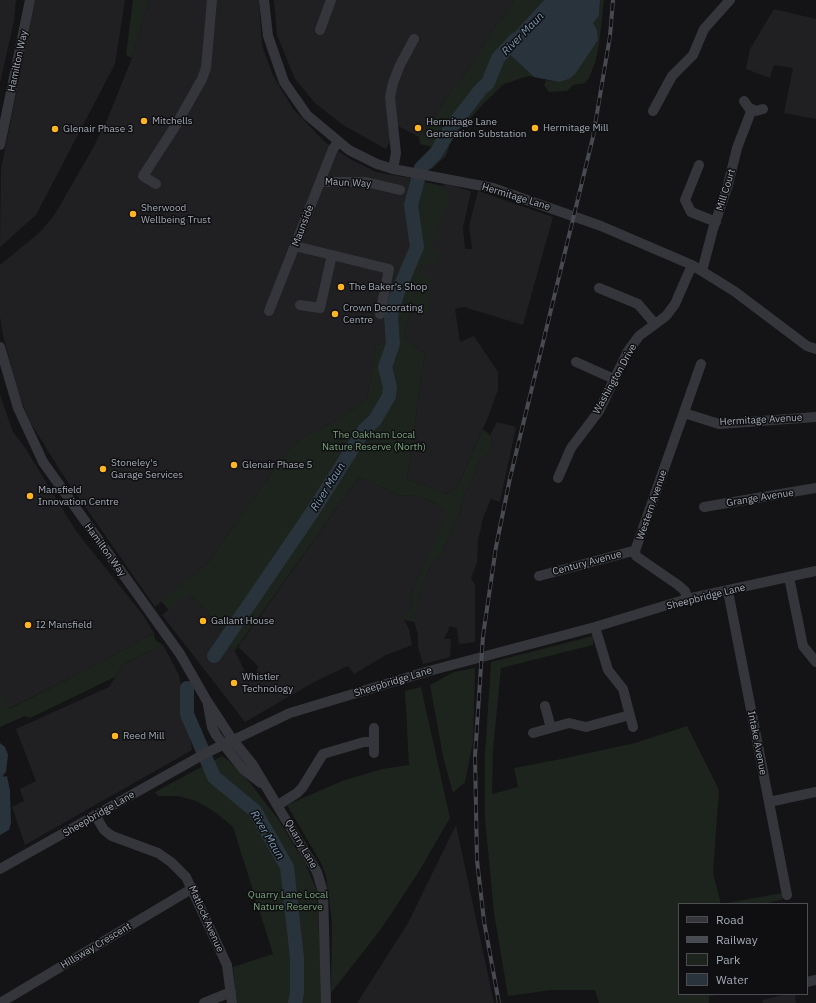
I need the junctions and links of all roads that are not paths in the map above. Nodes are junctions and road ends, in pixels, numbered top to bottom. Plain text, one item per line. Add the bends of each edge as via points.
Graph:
1 (30, 0) edge
2 (212, 0) edge
3 (264, 0) edge
4 (331, 0) edge
5 (730, 0) edge
6 (320, 30) dead end
7 (414, 39) dead end
8 (744, 101) dead end
9 (653, 111) dead end
10 (338, 142) junction
11 (0, 145) edge
12 (699, 166) dead end
13 (393, 169) junction
14 (320, 182) junction
15 (156, 184) dead end
16 (400, 190) dead end
17 (716, 222) junction
18 (295, 246) junction
19 (332, 255) junction
20 (692, 266) junction
21 (702, 271) junction
22 (599, 288) dead end
23 (300, 305) dead end
24 (269, 311) dead end
25 (380, 314) dead end
26 (655, 324) junction
27 (0, 347) edge
28 (812, 348) edge
29 (816, 355) edge
30 (576, 362) dead end
31 (701, 364) dead end
32 (614, 379) junction
33 (684, 413) junction
34 (816, 417) edge
35 (558, 478) dead end
36 (816, 488) edge
37 (704, 507) dead end
38 (636, 552) junction
39 (816, 571) edge
40 (539, 576) dead end
41 (789, 577) junction
42 (728, 591) junction
43 (688, 599) junction
44 (595, 627) junction
45 (816, 662) edge
46 (545, 706) dead end
47 (630, 715) junction
48 (633, 727) dead end
49 (374, 728) dead end
50 (551, 728) junction
51 (532, 733) dead end
52 (227, 742) junction
53 (374, 742) junction
54 (374, 753) dead end
55 (816, 792) edge
56 (769, 802) junction
57 (278, 805) junction
58 (96, 815) junction
59 (0, 869) edge
60 (193, 888) junction
61 (787, 895) dead end
62 (231, 992) junction
63 (0, 1003) edge
64 (204, 1003) edge
65 (232, 1003) edge
66 (326, 1003) edge

1 - 11 street, Hamilton Way
2 - 15 street via 206,68 202,79 143,176
3 - 10 street, Hermitage Lane via 268,36 284,82 307,115
4 - 6 street
5 - 9 street via 704,29 693,55 672,76
7 - 13 street via 400,65 390,97 396,153
8 - 17 street, Mill Court via 757,109 737,148
10 - 13 street, Hermitage Lane via 356,154
10 - 14 street, Maunside
12 - 17 street via 686,200 691,212
13 - 20 street, Hermitage Lane via 493,188 601,226
14 - 16 street, Maun Way via 366,182
14 - 18 street, Maunside
17 - 21 street, Mill Court
18 - 19 street
18 - 24 street, Maunside
19 - 23 street via 320,308
19 - 25 street via 389,269
20 - 21 street, Hermitage Lane
20 - 26 street, Washington Drive via 674,304 666,316
21 - 28 street, Hermitage Lane
22 - 26 street via 638,304
26 - 32 street, Washington Drive via 639,336
27 - 52 street, Hamilton Way via 18,408 43,462 180,654 207,701 212,727
28 - 29 street, Hermitage Lane
30 - 32 street
31 - 33 street, Western Avenue
32 - 35 street, Washington Drive via 599,411 571,448
33 - 34 street, Hermitage Avenue via 718,424
33 - 38 street, Western Avenue
36 - 37 street, Grange Avenue
38 - 40 street, Century Avenue
38 - 43 street, Western Avenue via 636,556 685,591
39 - 41 street, Sheepbridge Lane
41 - 42 street, Sheepbridge Lane
41 - 45 street via 803,646
42 - 43 street, Sheepbridge Lane
42 - 56 street, Intake Avenue
43 - 44 street, Sheepbridge Lane
44 - 47 street via 608,670 623,689
44 - 52 street, Sheepbridge Lane via 448,666 290,713
46 - 50 street
47 - 48 street
47 - 50 street via 586,727 569,723
49 - 53 street
50 - 51 street
52 - 57 street, Quarry Lane via 243,769 264,786
52 - 58 street, Sheepbridge Lane
53 - 54 street
53 - 57 street via 364,742 323,754 302,788
55 - 56 street
56 - 61 street, Intake Avenue
57 - 66 street, Quarry Lane via 318,872 323,892
58 - 59 street, Sheepbridge Lane
58 - 60 street, Matlock Avenue via 104,830 112,836 158,852 186,877
60 - 62 street, Matlock Avenue via 227,965
60 - 63 street, Hillsway Crescent
62 - 64 street
62 - 65 street, Matlock Avenue

